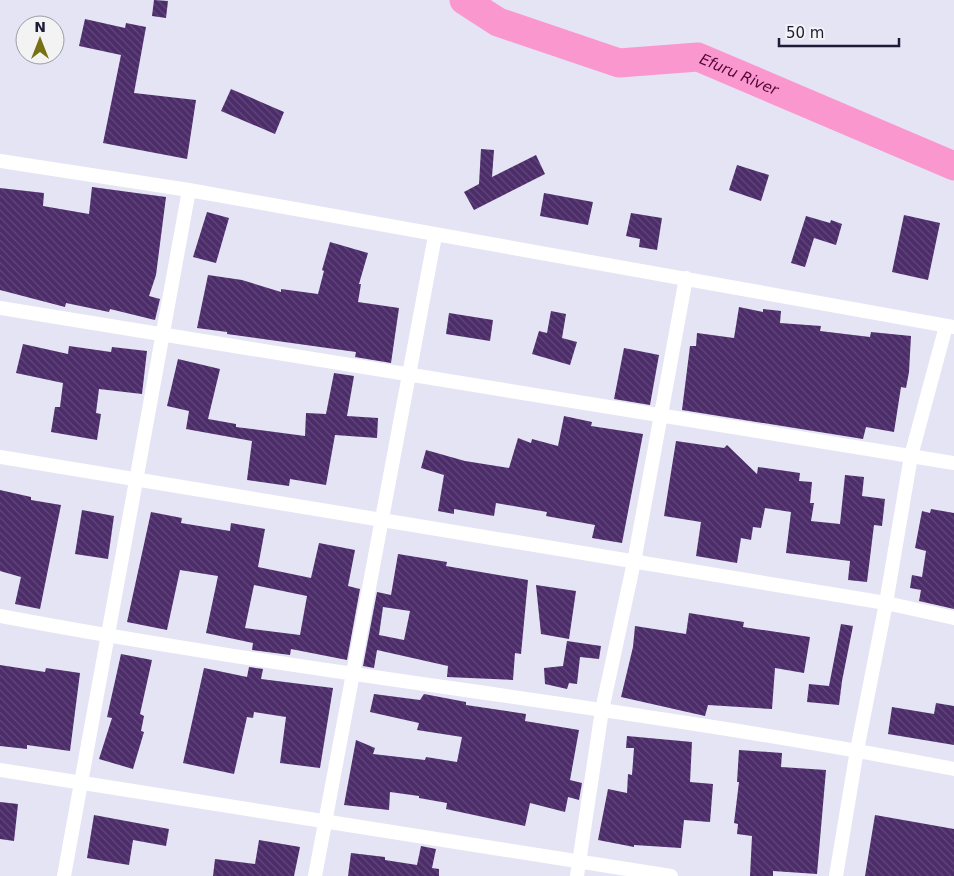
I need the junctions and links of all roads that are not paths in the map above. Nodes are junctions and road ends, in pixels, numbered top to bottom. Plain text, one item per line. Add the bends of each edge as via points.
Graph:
1 (0, 161) edge
2 (189, 190) junction
3 (435, 236) junction
4 (686, 278) junction
5 (0, 308) edge
6 (950, 326) edge
7 (162, 334) junction
8 (411, 375) junction
9 (659, 415) junction
10 (911, 456) junction
11 (0, 457) edge
12 (954, 463) edge
13 (136, 479) junction
14 (382, 520) junction
15 (634, 562) junction
16 (886, 604) junction
17 (0, 616) edge
18 (954, 618) edge
19 (108, 636) junction
20 (354, 674) junction
21 (602, 710) junction
22 (857, 750) junction
23 (954, 769) edge
24 (0, 770) edge
25 (81, 782) junction
26 (325, 823) junction
27 (578, 869) edge
28 (64, 876) edge
29 (315, 876) edge
30 (671, 876) edge
31 (836, 876) edge

1 - 2 street
2 - 3 street
2 - 7 street
3 - 4 street
3 - 8 street
4 - 6 street
4 - 9 street
5 - 7 street
6 - 10 street
7 - 8 street
7 - 13 street
8 - 9 street
8 - 14 street
9 - 10 street
9 - 15 street
10 - 12 street
10 - 16 street
11 - 13 street
13 - 14 street
13 - 19 street
14 - 15 street
14 - 20 street
15 - 16 street
15 - 21 street
16 - 18 street
16 - 22 street
17 - 19 street
19 - 20 street
19 - 25 street
20 - 21 street
20 - 26 street
21 - 22 street
21 - 27 street
22 - 23 street
22 - 31 street
24 - 25 street
25 - 26 street
25 - 28 street
26 - 27 street
26 - 29 street
27 - 30 street

